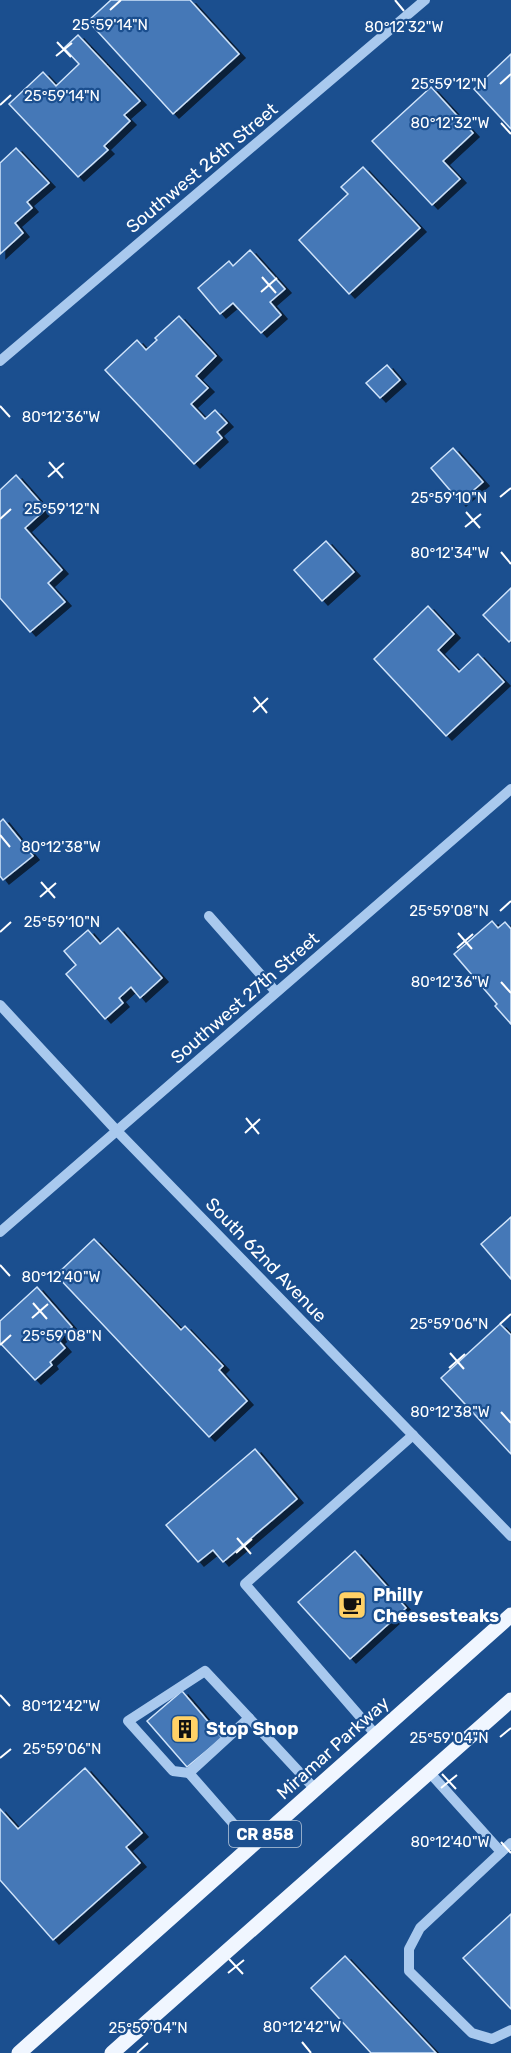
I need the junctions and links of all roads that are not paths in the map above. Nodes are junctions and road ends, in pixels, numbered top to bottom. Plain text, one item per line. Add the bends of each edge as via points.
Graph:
1 (425, 0) edge
2 (0, 361) edge
3 (511, 789) edge
4 (209, 916) dead end
5 (276, 992) junction
6 (0, 1005) edge
7 (117, 1131) junction
8 (0, 1232) edge
9 (412, 1435) junction
10 (511, 1536) edge
11 (511, 1615) edge
12 (511, 1700) edge
13 (249, 1718) junction
14 (376, 1735) junction
15 (189, 1773) junction
16 (430, 1773) junction
17 (315, 1789) junction
18 (511, 1843) edge
19 (252, 1845) junction
20 (501, 1852) junction
21 (511, 2030) edge
22 (19, 2053) edge
23 (112, 2053) edge

1 - 2 street, Southwest 26th Street
3 - 5 street, Southwest 27th Street
4 - 5 street
5 - 7 street, Southwest 27th Street
6 - 7 street, South 62nd Avenue
7 - 8 street, Southwest 27th Street
7 - 9 street, South 62nd Avenue
9 - 10 street, South 62nd Avenue
9 - 14 street via 245,1584
11 - 14 main road, Miramar Parkway / CR 858
12 - 16 main road
13 - 15 street
13 - 15 street via 205,1671 128,1721 173,1771
13 - 17 street
14 - 17 main road, Miramar Parkway / CR 858
15 - 19 street
16 - 20 street
16 - 23 main road
17 - 19 main road, Miramar Parkway / CR 858
18 - 20 street
19 - 22 main road, Miramar Parkway / CR 858
20 - 21 street via 420,1928 409,1949 409,1971 472,2033 492,2039

